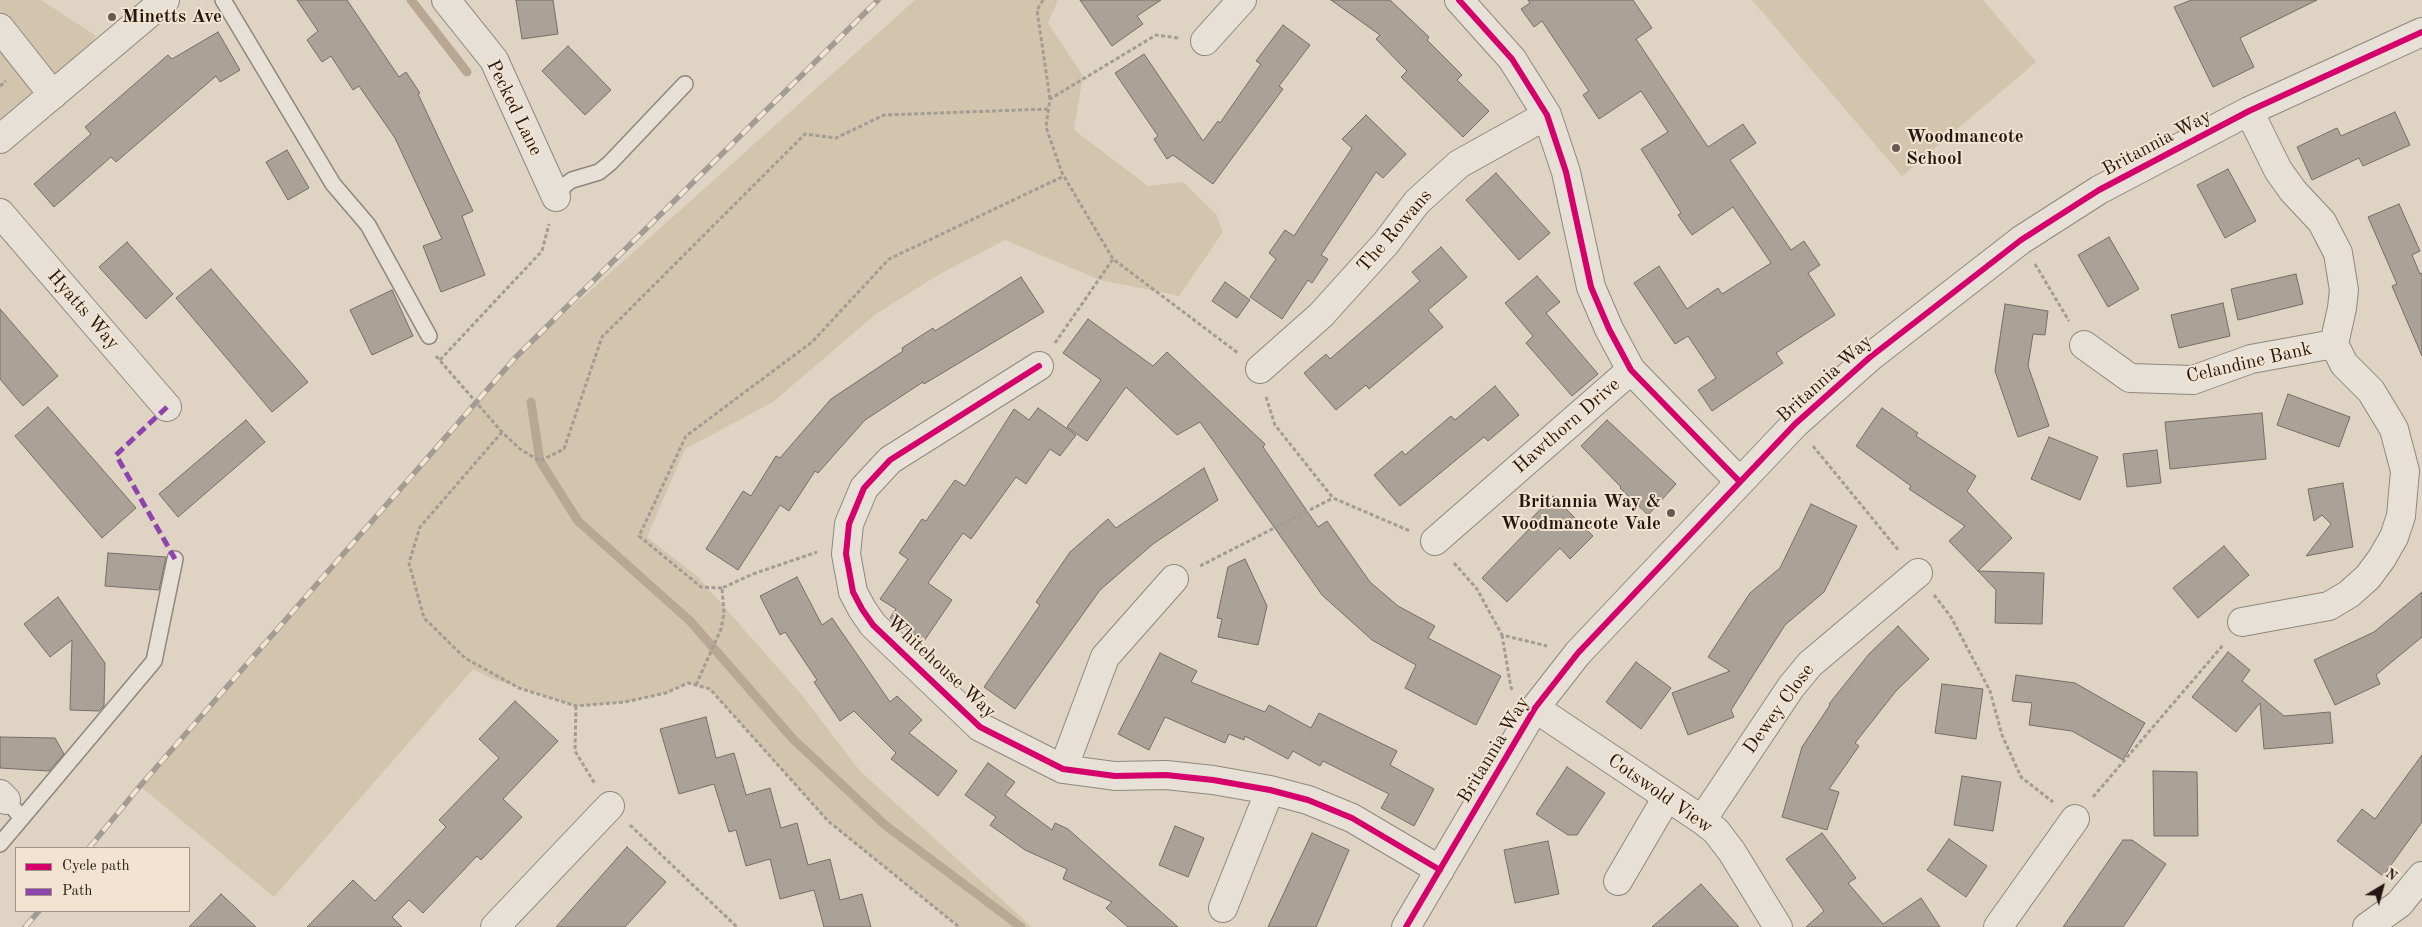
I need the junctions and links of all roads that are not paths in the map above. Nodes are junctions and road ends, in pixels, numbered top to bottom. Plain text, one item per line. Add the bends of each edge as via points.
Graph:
1 (165, 0) edge
2 (223, 0) edge
3 (446, 0) edge
4 (1242, 0) edge
5 (1459, 0) edge
6 (0, 28) edge
7 (2422, 32) edge
8 (1205, 42) dead end
9 (685, 84) dead end
10 (53, 95) junction
11 (2249, 111) junction
12 (1547, 115) junction
13 (0, 138) edge
14 (556, 197) joint
15 (0, 213) edge
16 (429, 336) road end
17 (2334, 344) junction
18 (2084, 345) road end
19 (1039, 366) road end
20 (1260, 370) dead end
21 (1631, 370) junction
22 (167, 407) dead end
23 (1740, 482) junction
24 (1435, 541) dead end
25 (175, 559) dead end
26 (1918, 574) road end
27 (1174, 579) road end
28 (2242, 622) road end
29 (1535, 708) junction
30 (1063, 769) junction
31 (1270, 790) junction
32 (1667, 797) junction
33 (9, 804) edge
34 (610, 806) road end
35 (2075, 819) road end
36 (1702, 820) junction
37 (0, 844) edge
38 (1440, 870) junction
39 (2422, 876) edge
40 (1618, 881) dead end
41 (1223, 908) dead end
42 (495, 927) edge
43 (1406, 927) edge
44 (1778, 927) edge
45 (1998, 927) edge
46 (2367, 927) edge

1 - 10 street
2 - 16 lane via 333,184 368,224
3 - 14 street, Pecked Lane via 494,60
4 - 8 street
5 - 12 street via 1512,59
6 - 10 street
7 - 11 street, Britannia Way
9 - 14 lane via 610,163 599,172 572,180
10 - 13 street
11 - 17 street, Celandine Bank via 2278,170 2292,191 2322,222 2338,253 2344,290
11 - 23 street, Britannia Way via 2098,190 2020,240 1869,358 1795,424
12 - 20 street, The Rowans via 1459,164 1418,202 1321,316
12 - 21 street via 1566,172 1591,287
15 - 22 street, Hyatts Way
17 - 18 street, Celandine Bank via 2251,359 2193,380 2130,378
17 - 28 street, Celandine Bank via 2344,364 2371,391 2394,428 2405,471 2401,516 2382,558 2368,577 2349,594 2329,606
19 - 30 street, Whitehouse Way via 890,460 876,473 855,506 846,543 848,573 854,592 874,624 980,727
21 - 23 street
21 - 24 street, Hawthorn Drive
23 - 29 street, Britannia Way via 1578,653
25 - 33 lane via 154,661
26 - 36 street, Dewey Close via 1810,664 1791,687
27 - 30 street via 1105,657
29 - 32 street, Cotswold View
29 - 38 street, Britannia Way
30 - 31 street, Whitehouse Way via 1115,776 1166,775
31 - 38 street, Whitehouse Way via 1308,800 1352,818
31 - 41 street
32 - 36 street, Cotswold View
32 - 40 street
33 - 37 lane
34 - 42 street
35 - 45 street
36 - 44 street, Cotswold View via 1716,831 1732,852
38 - 43 street, Britannia Way
39 - 46 street via 2399,904

